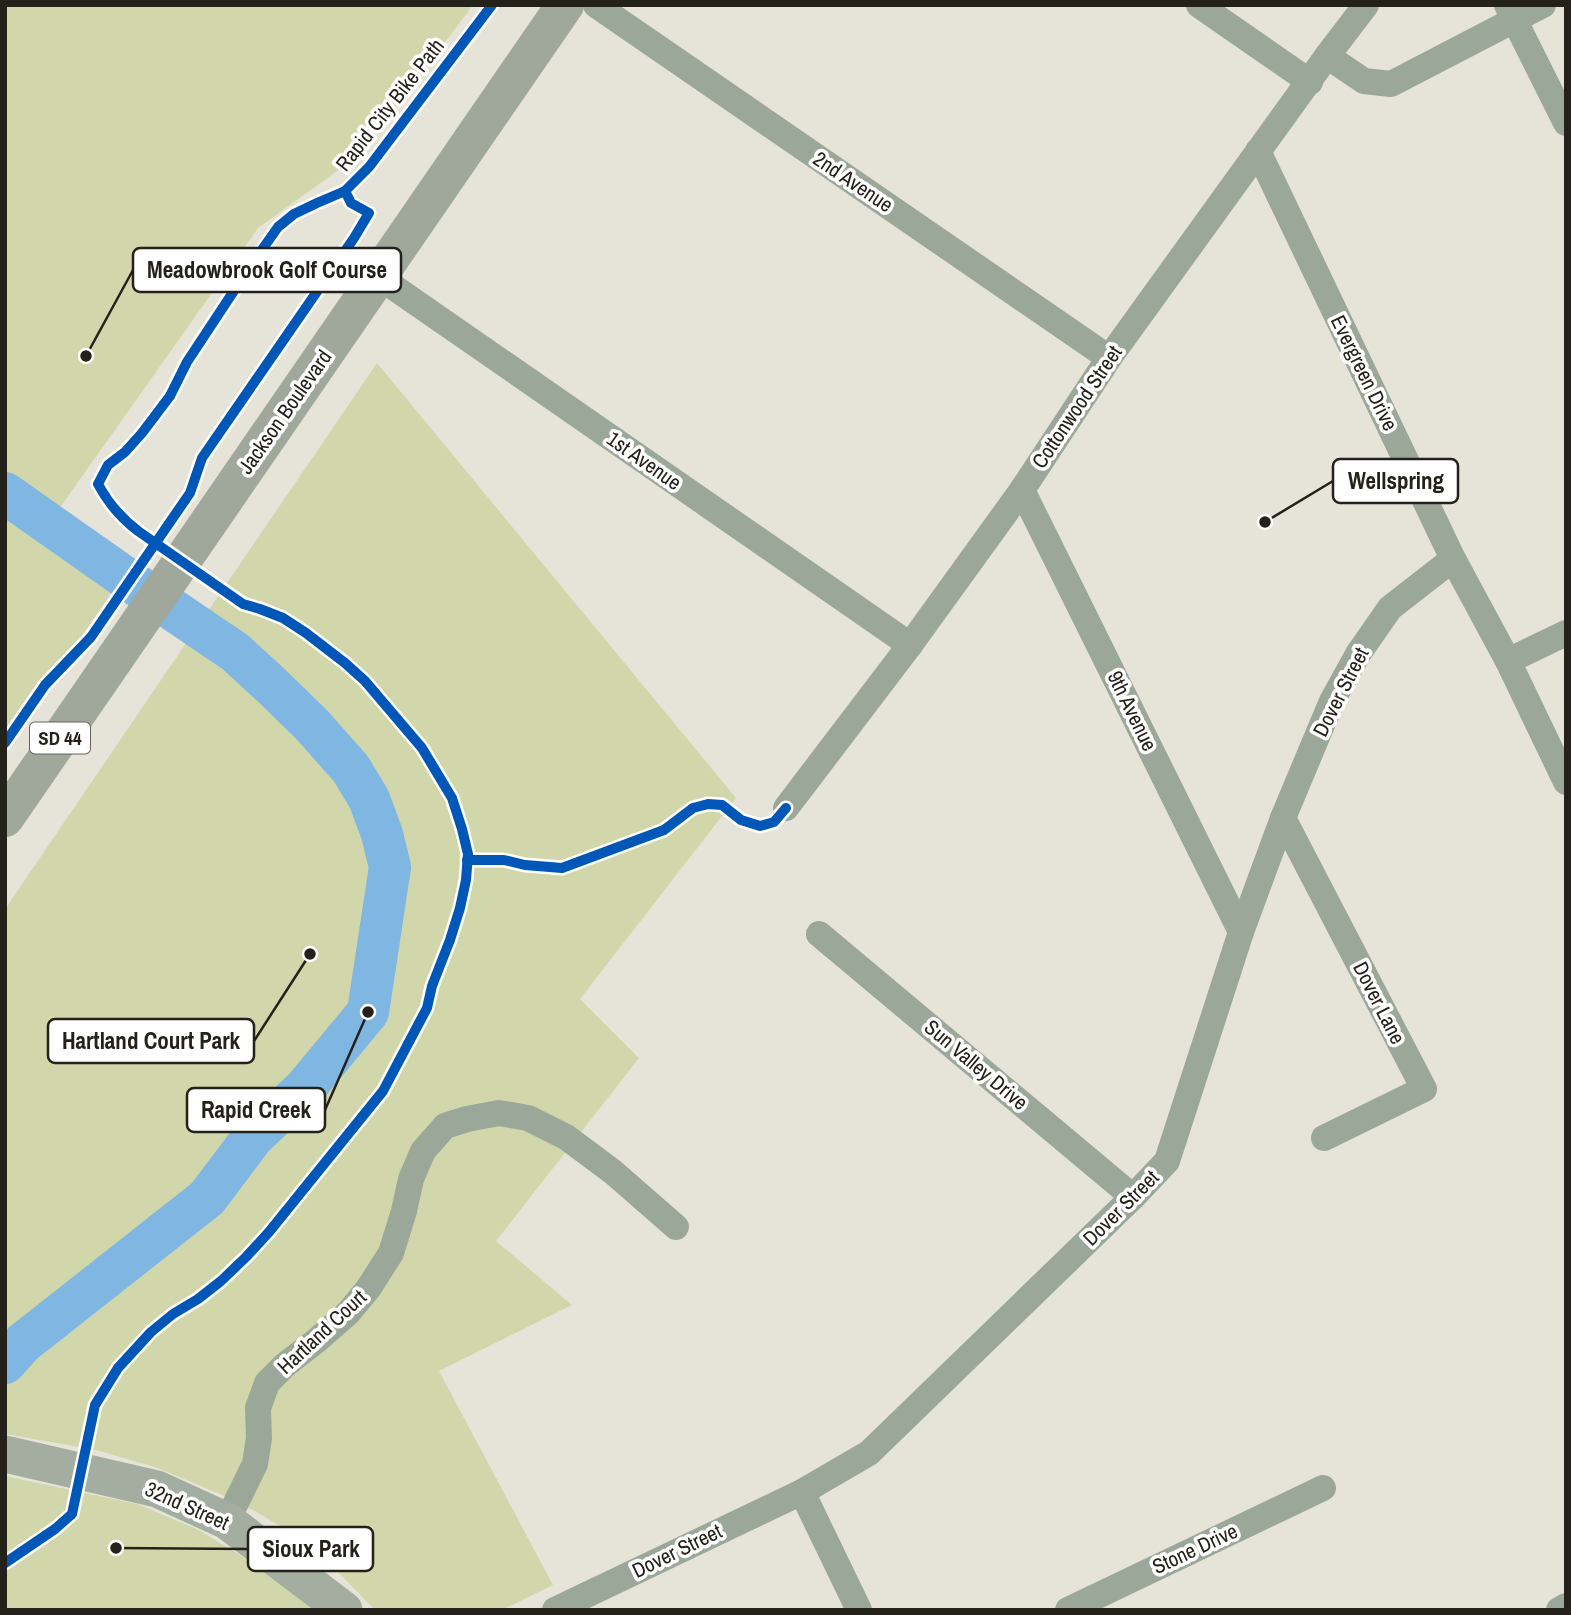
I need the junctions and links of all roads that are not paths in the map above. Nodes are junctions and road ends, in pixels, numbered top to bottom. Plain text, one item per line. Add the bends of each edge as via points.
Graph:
1 (565, 5) edge
2 (596, 5) edge
3 (1199, 5) edge
4 (1366, 5) edge
5 (1542, 5) edge
6 (1511, 12) edge
7 (1328, 56) junction
8 (1310, 82) junction
9 (1566, 122) edge
10 (1258, 151) junction
11 (379, 277) junction
12 (1109, 358) junction
13 (1022, 490) junction
14 (1453, 559) junction
15 (1566, 634) edge
16 (910, 645) junction
17 (1508, 661) junction
18 (1566, 782) edge
19 (786, 808) dead end
20 (5, 818) edge
21 (1283, 818) junction
22 (1241, 932) junction
23 (818, 934) dead end
24 (1324, 1138) dead end
25 (1133, 1197) junction
26 (676, 1227) dead end
27 (5, 1454) edge
28 (1323, 1489) dead end
29 (802, 1492) junction
30 (227, 1521) junction
31 (1566, 1606) edge
32 (344, 1610) edge
33 (555, 1610) edge
34 (859, 1610) edge
35 (1068, 1610) edge
36 (1559, 1610) edge

1 - 11 main road, Jackson Boulevard / SD 44
2 - 12 street, 2nd Avenue
3 - 8 street
4 - 7 street, Cottonwood Street
5 - 6 street
6 - 7 street via 1391,84 1364,81
6 - 9 street
7 - 8 street, Cottonwood Street
8 - 10 street, Cottonwood Street
10 - 12 street, Cottonwood Street
10 - 14 street, Evergreen Drive
11 - 16 street, 1st Avenue
11 - 20 main road, Jackson Boulevard / SD 44
12 - 13 street, Cottonwood Street
13 - 16 street, Cottonwood Street
13 - 22 street, 9th Avenue
14 - 17 street, Evergreen Drive
14 - 21 street, Dover Street via 1391,608 1358,653 1332,701
15 - 17 street
16 - 19 street, Cottonwood Street
17 - 18 street, Evergreen Drive
21 - 22 street, Dover Street
21 - 24 street, Dover Lane via 1424,1089
22 - 25 street, Dover Street via 1167,1161
23 - 25 street, Sun Valley Drive
25 - 29 street, Dover Street via 869,1452
26 - 30 street, Hartland Court via 566,1137 528,1118 499,1113 445,1126 423,1150 391,1253 368,1289 348,1313 267,1383 258,1408 255,1464
27 - 30 street, 32nd Street via 157,1489
28 - 35 street, Stone Drive
29 - 33 street, Dover Street
29 - 34 street
30 - 32 street, 32nd Street
31 - 36 street

